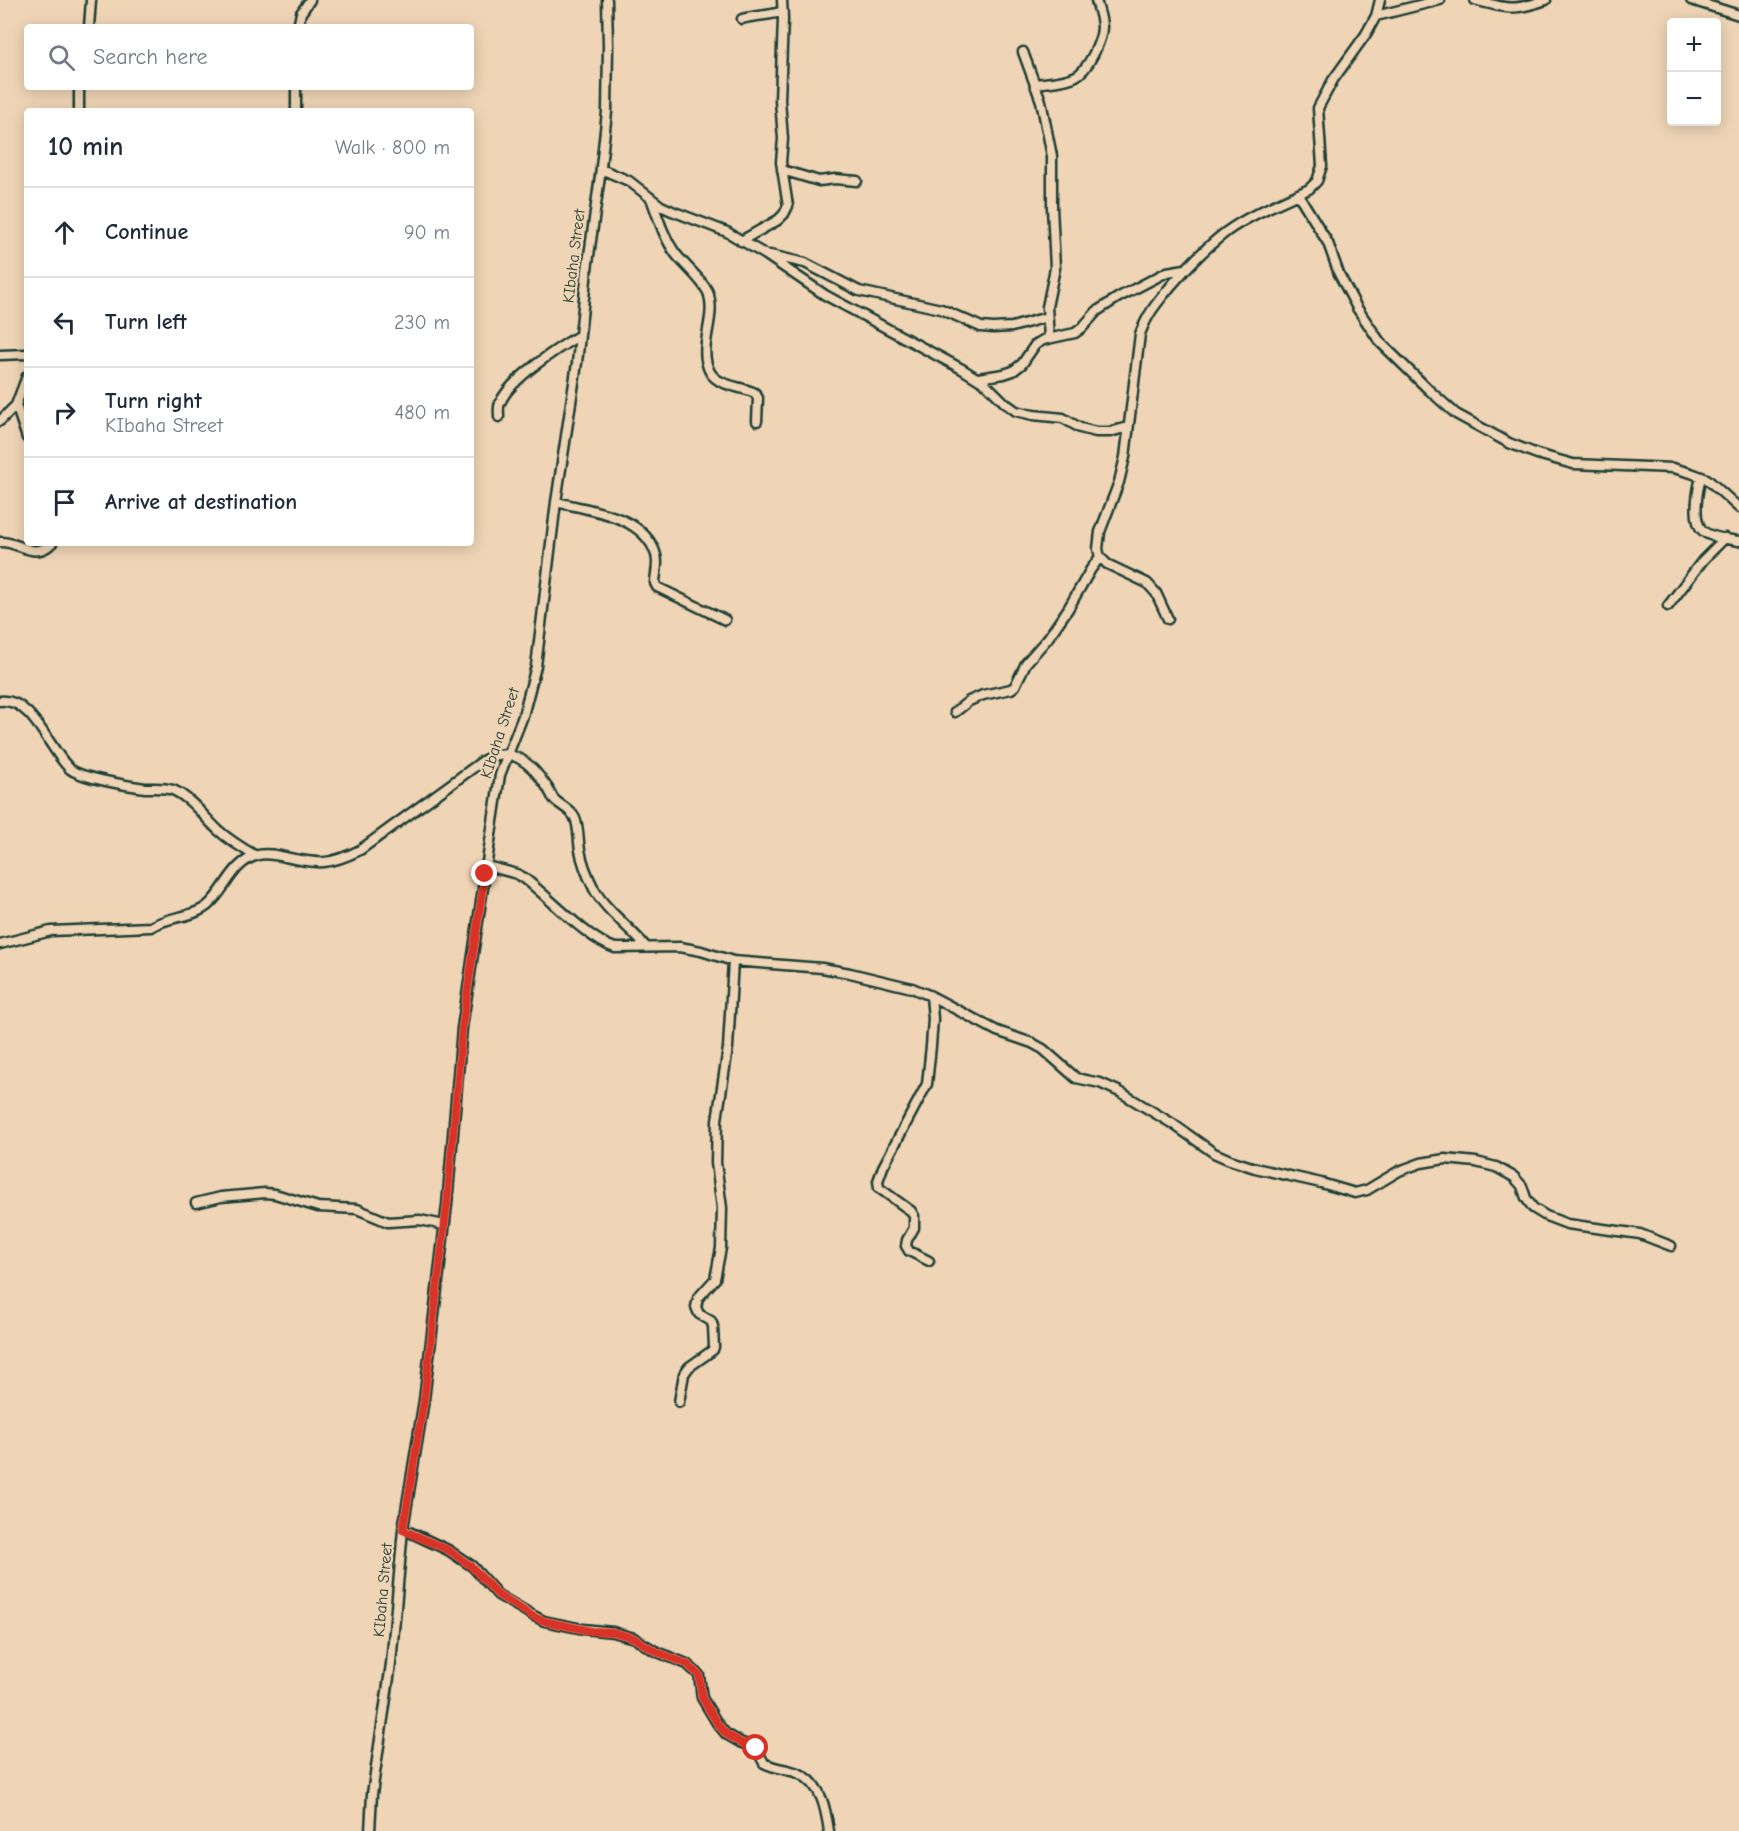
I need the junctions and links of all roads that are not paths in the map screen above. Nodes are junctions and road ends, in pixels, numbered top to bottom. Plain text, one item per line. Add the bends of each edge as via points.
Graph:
1 (91, 0) edge
2 (310, 0) edge
3 (607, 0) edge
4 (782, 0) edge
5 (1096, 0) edge
6 (1380, 0) edge
7 (1440, 0) edge
8 (1475, 0) edge
9 (1546, 0) edge
10 (1691, 0) edge
11 (783, 11) junction
12 (1739, 15) edge
13 (1376, 16) junction
14 (742, 20) dead end
15 (89, 24) edge
16 (299, 24) edge
17 (1023, 52) dead end
18 (1035, 84) junction
19 (79, 90) edge
20 (296, 90) edge
21 (79, 108) edge
22 (296, 108) edge
23 (601, 169) junction
24 (782, 170) junction
25 (857, 181) dead end
26 (1299, 194) junction
27 (651, 198) junction
28 (741, 241) junction
29 (766, 255) junction
30 (1185, 269) junction
31 (1047, 317) junction
32 (580, 335) junction
33 (1049, 339) junction
34 (24, 354) edge
35 (0, 355) edge
36 (978, 378) junction
37 (24, 384) edge
38 (16, 405) junction
39 (498, 417) dead end
40 (0, 421) edge
41 (756, 421) dead end
42 (1128, 427) junction
43 (24, 429) edge
44 (1701, 477) junction
45 (556, 502) junction
46 (1739, 508) edge
47 (1725, 538) junction
48 (1739, 541) edge
49 (0, 542) edge
50 (49, 546) edge
51 (1100, 557) junction
52 (1668, 606) dead end
53 (1168, 619) dead end
54 (725, 620) dead end
55 (0, 701) edge
56 (955, 712) dead end
57 (507, 754) junction
58 (256, 856) junction
59 (486, 866) junction
60 (0, 944) edge
61 (646, 947) junction
62 (733, 961) junction
63 (931, 996) junction
64 (196, 1203) dead end
65 (444, 1225) junction
66 (1671, 1246) dead end
67 (929, 1261) dead end
68 (679, 1402) dead end
69 (403, 1530) junction
70 (370, 1831) edge
71 (829, 1831) edge

1 - 15 street
2 - 16 street
3 - 23 street, KIbaha Street via 607,112
4 - 11 street
5 - 18 street via 1102,35 1083,70 1068,78
6 - 13 street
7 - 13 street
8 - 9 street via 1511,9
10 - 12 street
11 - 14 street
11 - 24 street
13 - 26 street via 1318,108 1322,166 1317,181
17 - 18 street
18 - 31 street via 1052,156 1056,268
19 - 21 street
20 - 22 street
23 - 27 street via 629,181
23 - 32 street, KIbaha Street
24 - 25 street via 819,181
24 - 28 street via 788,199 784,214
26 - 30 street via 1227,231
26 - 44 street via 1328,243 1357,308 1380,342 1456,414 1509,443 1573,464 1673,468
27 - 28 street via 672,212
27 - 41 street via 673,250 705,285 709,296 710,322 705,339 711,373 718,381 755,393
28 - 29 street
29 - 31 street via 805,263 859,291 930,306 981,327 1012,327
29 - 36 street via 825,295
30 - 33 street via 1167,272 1106,304 1076,333
30 - 42 street via 1146,317 1140,334
31 - 33 street
32 - 39 street via 522,377 500,403
32 - 45 street, KIbaha Street
33 - 36 street via 1035,345 1012,371
34 - 35 street
36 - 42 street via 1005,403 1024,414 1063,418 1096,432
37 - 38 street
38 - 40 street
38 - 43 street
42 - 51 street via 1119,482 1100,532
44 - 46 street via 1707,478
44 - 47 street via 1697,501 1700,527
45 - 54 street via 635,526 656,556 657,587
45 - 57 street, KIbaha Street via 536,666 523,717
47 - 48 street
47 - 52 street via 1702,560
49 - 50 street via 32,551
51 - 53 street via 1112,567 1147,582
51 - 56 street via 1048,638 1026,663 1015,686 969,701
55 - 58 street via 11,701 37,723 71,770 132,786 170,789 187,799 227,838
57 - 58 street via 483,760 345,858 322,864 272,854
57 - 59 street, KIbaha Street via 500,775
57 - 61 street via 528,766 556,801 573,815 581,857 594,890
58 - 60 street via 235,869 205,908 151,927 51,931
59 - 61 street via 524,878 609,946
59 - 65 street, KIbaha Street via 462,1028
61 - 62 street via 680,947
62 - 63 street via 850,973
62 - 68 street via 728,1048 717,1120 721,1248 715,1279 698,1298 696,1307 699,1314 711,1321 714,1347 684,1374
63 - 66 street via 997,1031 1032,1043 1076,1077 1120,1092 1230,1160 1355,1193 1420,1162 1476,1162 1514,1177 1533,1208 1545,1216 1567,1224 1640,1234
63 - 67 street via 927,1084 878,1181 879,1188 911,1211 915,1221 906,1246
64 - 65 street via 265,1193 318,1207 357,1209 388,1221 420,1220
65 - 69 street, KIbaha Street via 424,1400
69 - 70 street, KIbaha Street
69 - 71 street via 448,1550 471,1566 498,1595 534,1617 634,1638 695,1669 701,1680 702,1698 726,1734 756,1748 764,1763 801,1774 810,1781 825,1806

